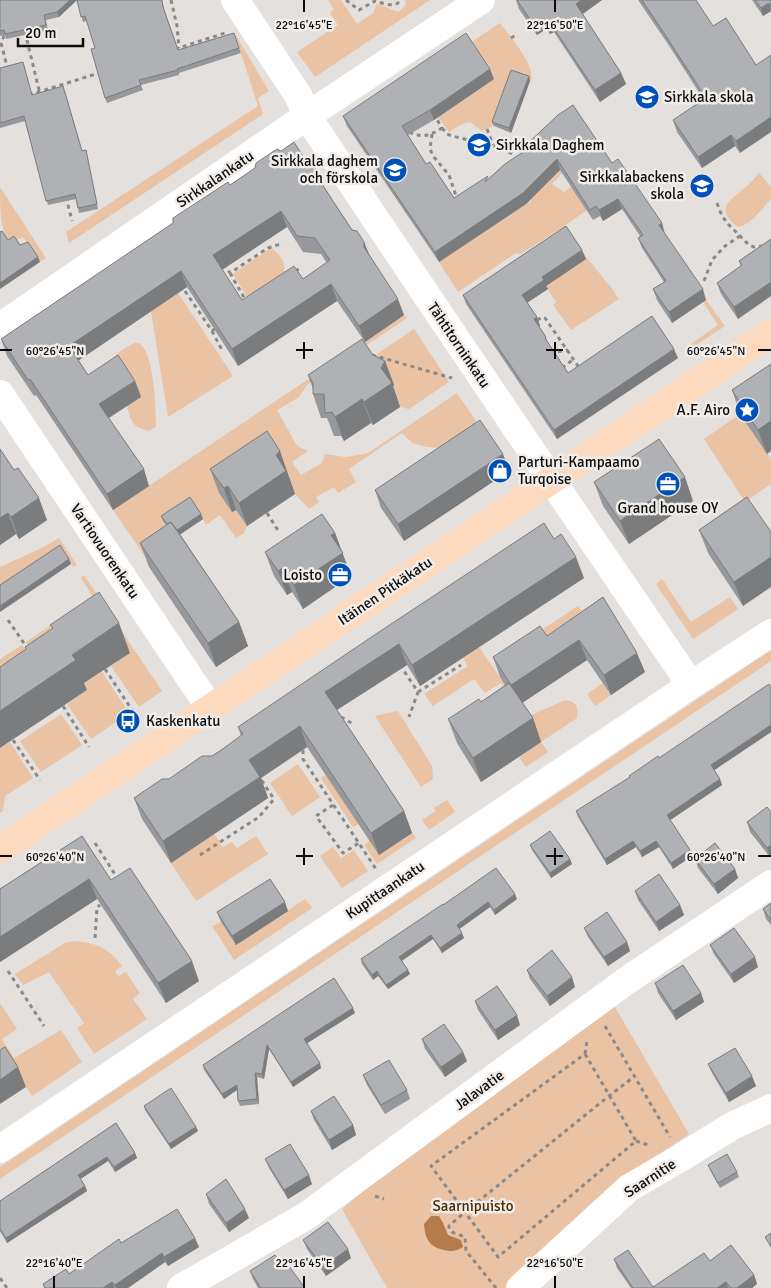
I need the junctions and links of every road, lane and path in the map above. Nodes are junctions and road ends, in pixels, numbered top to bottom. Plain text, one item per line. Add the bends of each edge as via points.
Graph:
1 (171, 0) edge
2 (235, 0) edge
3 (346, 0) edge
4 (375, 0) edge
5 (398, 0) edge
6 (481, 0) edge
7 (24, 30) edge
8 (15, 32) edge
9 (226, 33) edge
10 (516, 35) dead end
11 (511, 38) dead end
12 (179, 48) junction
13 (170, 50) edge
14 (105, 71) edge
15 (9, 73) edge
16 (40, 92) junction
17 (24, 97) edge
18 (42, 101) edge
19 (307, 116) junction
20 (436, 118) edge
21 (404, 126) edge
22 (487, 129) dead end
23 (445, 130) junction
24 (432, 134) junction
25 (493, 146) junction
26 (513, 154) dead end
27 (65, 193) edge
28 (456, 196) edge
29 (717, 203) dead end
30 (72, 221) dead end
31 (740, 236) junction
32 (283, 243) dead end
33 (765, 244) edge
34 (220, 257) edge
35 (300, 266) dead end
36 (230, 273) junction
37 (292, 278) edge
38 (704, 281) dead end
39 (185, 291) edge
40 (248, 305) edge
41 (537, 320) edge
42 (219, 326) edge
43 (0, 327) edge
44 (212, 331) junction
45 (771, 333) edge
46 (546, 348) edge
47 (222, 350) edge
48 (568, 350) junction
49 (366, 354) edge
50 (574, 359) junction
51 (562, 368) edge
52 (580, 369) edge
53 (454, 379) dead end
54 (0, 394) edge
55 (550, 480) junction
56 (267, 513) dead end
57 (279, 532) dead end
58 (8, 620) dead end
59 (771, 633) edge
60 (30, 652) edge
61 (395, 658) edge
62 (461, 665) dead end
63 (105, 669) dead end
64 (691, 685) junction
65 (418, 692) junction
66 (63, 706) dead end
67 (210, 708) junction
68 (336, 711) edge
69 (136, 716) dead end
70 (409, 717) dead end
71 (352, 724) dead end
72 (13, 740) dead end
73 (90, 747) dead end
74 (303, 750) edge
75 (258, 775) edge
76 (40, 780) dead end
77 (333, 805) junction
78 (95, 843) dead end
79 (358, 843) junction
80 (0, 849) edge
81 (200, 855) dead end
82 (378, 872) dead end
83 (120, 881) edge
84 (771, 884) edge
85 (100, 905) edge
86 (95, 938) dead end
87 (8, 971) dead end
88 (593, 1006) junction
89 (44, 1026) dead end
90 (635, 1076) junction
91 (609, 1096) junction
92 (771, 1108) edge
93 (0, 1149) edge
94 (682, 1157) junction
95 (465, 1212) junction
96 (0, 1278) edge
97 (7, 1288) edge
98 (182, 1288) edge
99 (496, 1288) edge
100 (520, 1288) edge

1 - 12 path
2 - 19 street, Tähtitorninkatu via 298,95
3 - 4 path via 359,10
4 - 5 path via 396,5
6 - 19 street, Sirkkalankatu
7 - 16 path
8 - 15 path via 4,36 1,43
9 - 12 path
10 - 11 path
12 - 13 path
14 - 16 path
16 - 17 path
16 - 18 path
19 - 43 street, Sirkkalankatu
19 - 55 street, Tähtitorninkatu
20 - 23 path
21 - 24 path via 414,134
22 - 25 path
23 - 24 path
23 - 25 path via 452,136
24 - 28 path via 430,149 449,175
25 - 26 path
27 - 30 path
29 - 31 path via 722,216
31 - 33 path via 749,246
31 - 38 path via 712,260
32 - 36 path via 268,248
34 - 36 path
35 - 37 path
36 - 40 path
39 - 44 path
41 - 48 path via 543,316
42 - 44 path
44 - 47 path
45 - 55 main road, Itäinen Pitkäkatu
46 - 48 path via 556,352
48 - 50 path
49 - 53 path
50 - 51 path
50 - 52 path
54 - 67 street, Vartiovuorenkatu
55 - 64 street, Tähtitorninkatu
55 - 67 main road, Itäinen Pitkäkatu
56 - 57 path
58 - 60 path
59 - 64 street, Kupittaankatu
61 - 65 path
62 - 65 path
63 - 69 path
64 - 93 street, Kupittaankatu
65 - 70 path
66 - 73 path
67 - 80 main road, Itäinen Pitkäkatu
68 - 71 path
72 - 76 path
74 - 77 path via 303,759
75 - 81 path via 274,799 260,817
77 - 79 path
77 - 79 path via 316,816 343,853
78 - 83 path
79 - 82 path
84 - 88 street, Jalavatie via 626,980
85 - 86 path via 97,907
87 - 89 path
88 - 90 path
88 - 98 street, Jalavatie via 306,1216
90 - 91 path
90 - 94 path
91 - 95 path
91 - 95 path via 636,1141 498,1257
91 - 95 path via 585,1054 431,1166
92 - 94 street, Saarnitie via 732,1126
94 - 100 street, Saarnitie via 630,1188
95 - 99 path via 449,1229 465,1238 466,1251
96 - 97 path

